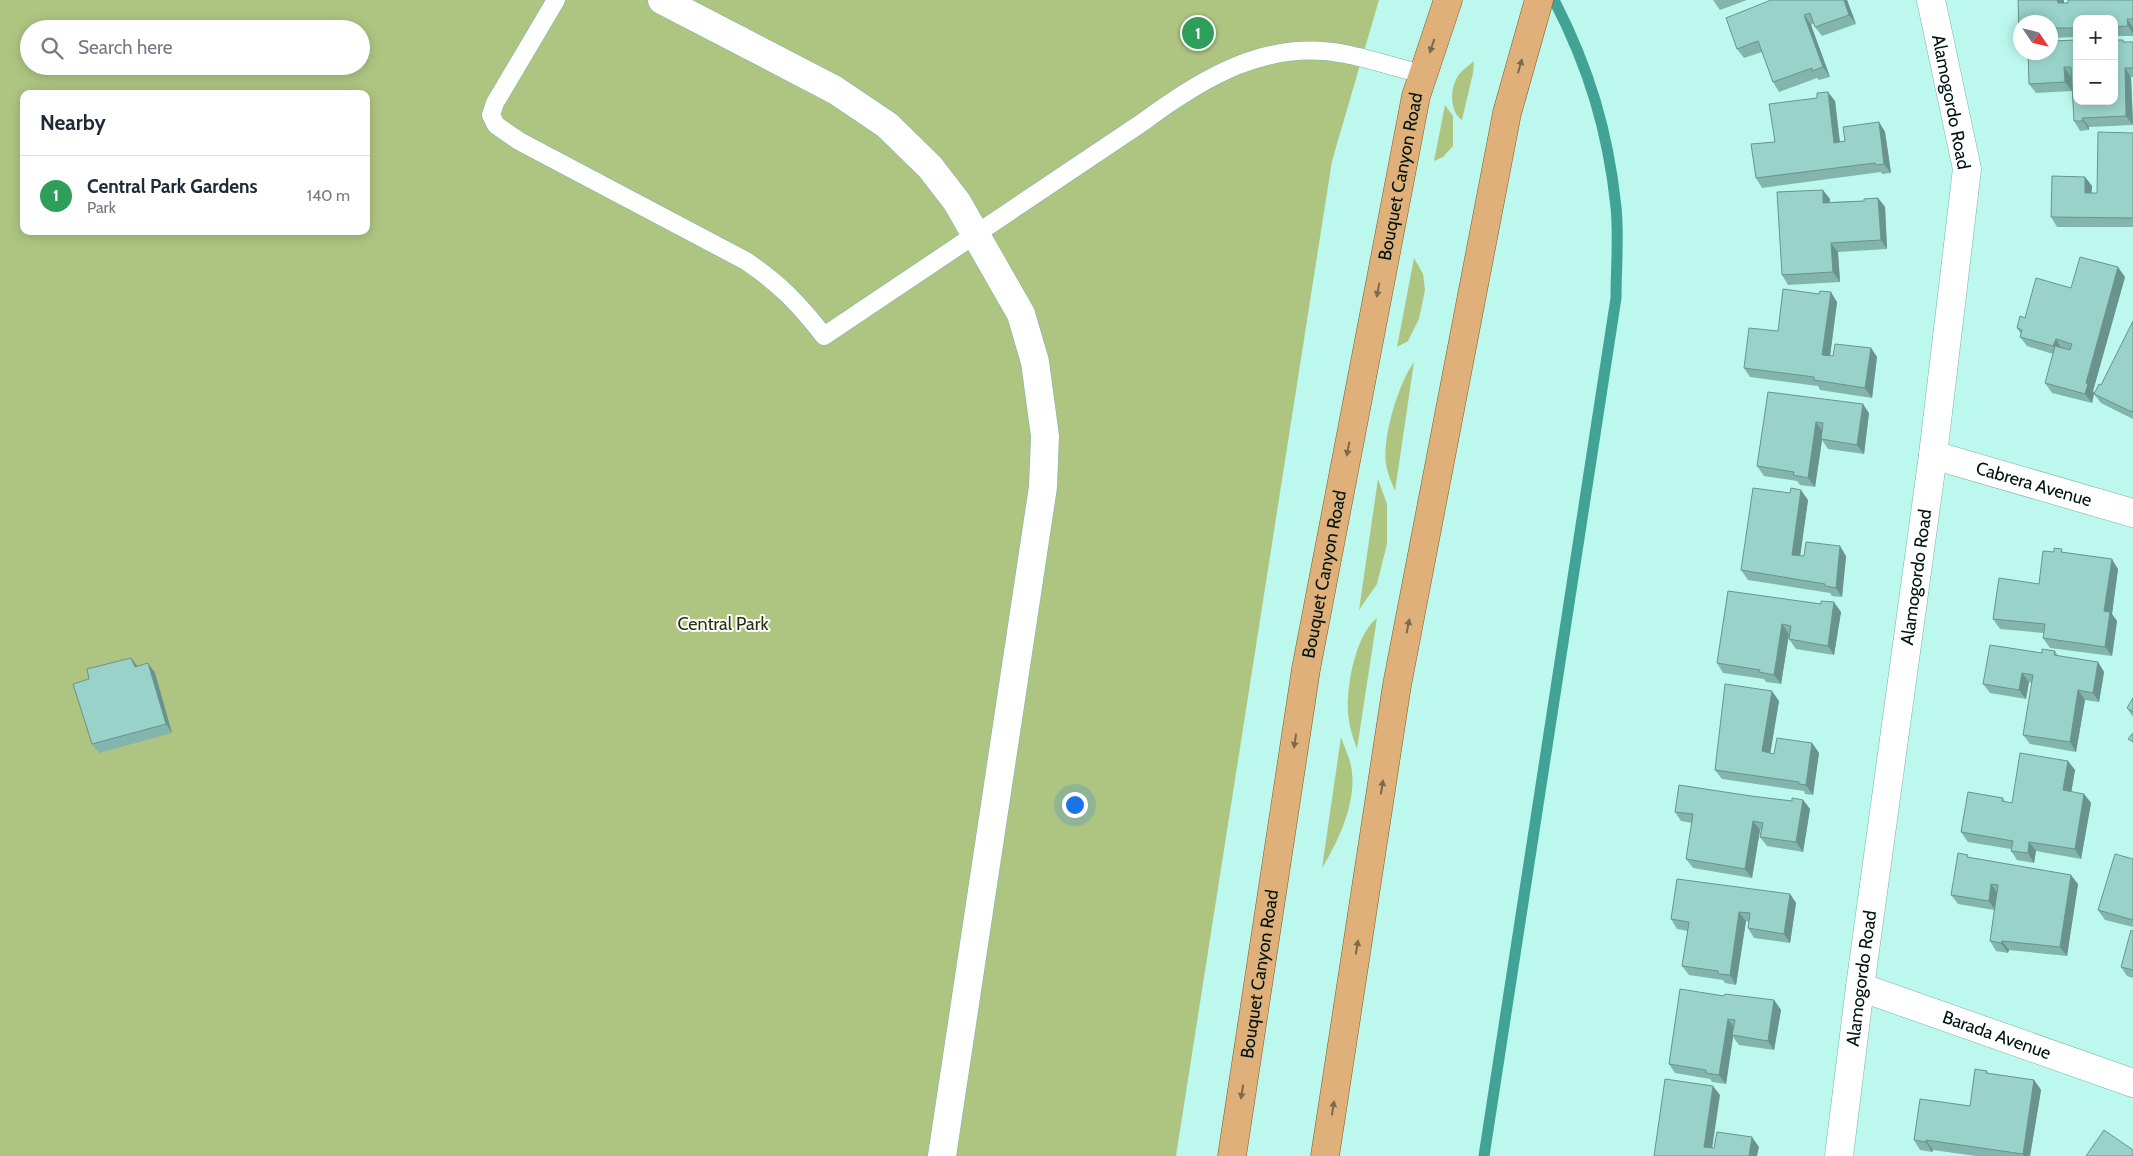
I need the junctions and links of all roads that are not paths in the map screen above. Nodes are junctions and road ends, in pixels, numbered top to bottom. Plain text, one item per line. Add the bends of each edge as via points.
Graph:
1 (556, 0) edge
2 (662, 0) edge
3 (1448, 0) edge
4 (1539, 0) edge
5 (1931, 0) edge
6 (1422, 74) junction
7 (974, 234) junction
8 (1934, 455) junction
9 (2133, 513) edge
10 (1860, 986) junction
11 (2133, 1083) edge
12 (942, 1156) edge
13 (1232, 1156) edge
14 (1325, 1156) edge
15 (1839, 1156) edge

1 - 7 lane via 495,103 491,115 496,125 519,141 746,261 775,281 799,304 824,336
2 - 7 street via 835,90 887,125 930,167 957,202
3 -> 6 main road, Bouquet Canyon Road
14 -> 4 main road via 1397,685 1507,113
5 - 8 street, Alamogordo Road via 1967,170
6 - 7 lane via 1344,53 1305,50 1249,60 1212,75 1184,92
6 -> 13 main road, Bouquet Canyon Road via 1306,669
7 - 12 street via 1021,314 1035,362 1045,436 1043,487
8 - 9 street, Cabrera Avenue
8 - 10 street, Alamogordo Road
10 - 11 street, Barada Avenue
10 - 15 street, Alamogordo Road

